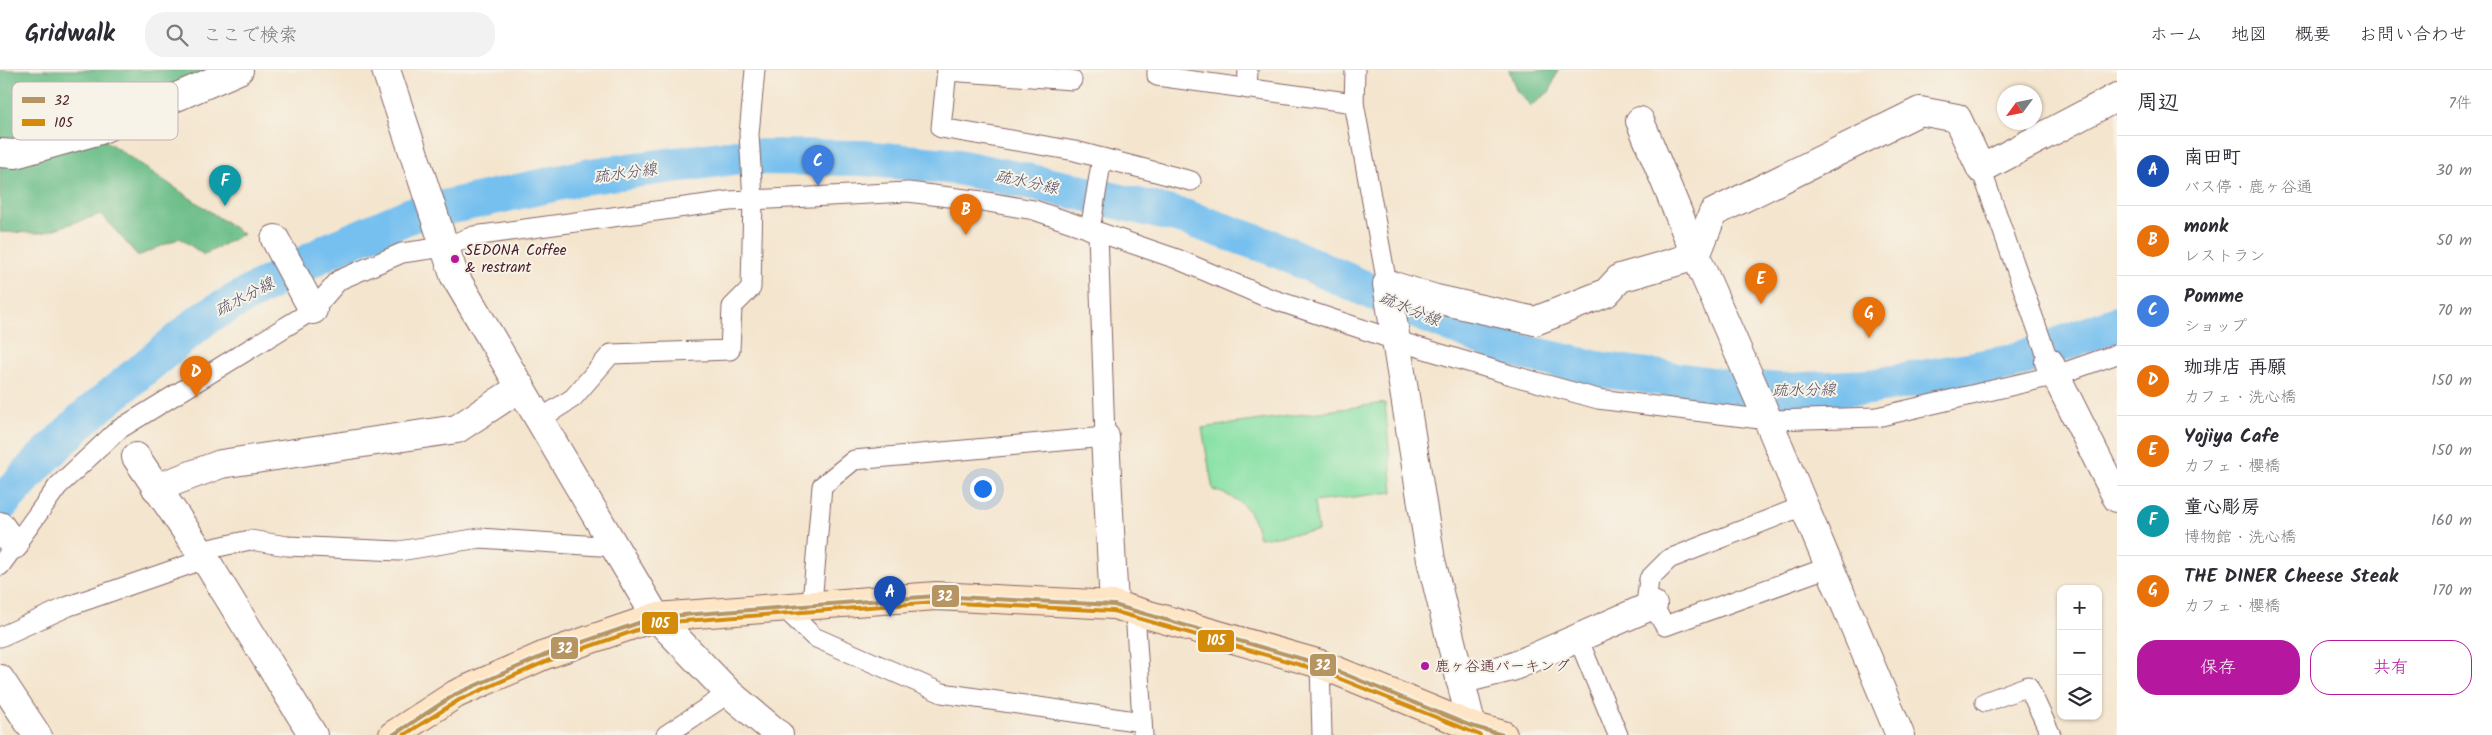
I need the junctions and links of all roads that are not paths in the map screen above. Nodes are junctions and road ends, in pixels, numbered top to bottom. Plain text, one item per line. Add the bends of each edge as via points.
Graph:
1 (239, 70) edge
2 (386, 70) edge
3 (755, 70) edge
4 (947, 70) edge
5 (1157, 70) edge
6 (1355, 70) edge
7 (1247, 79) edge
8 (1072, 80) dead end
9 (178, 96) edge
10 (2117, 97) edge
11 (1354, 103) junction
12 (1640, 121) dead end
13 (65, 140) edge
14 (0, 153) edge
15 (1101, 163) junction
16 (1980, 169) junction
17 (1192, 181) dead end
18 (752, 192) junction
19 (1093, 226) junction
20 (441, 237) junction
21 (1696, 256) junction
22 (285, 259) dead end
23 (1392, 308) junction
24 (313, 310) junction
25 (2117, 354) edge
26 (2053, 368) junction
27 (521, 387) junction
28 (1765, 413) junction
29 (540, 419) junction
30 (1105, 437) junction
31 (136, 456) dead end
32 (156, 488) junction
33 (2117, 498) edge
34 (1803, 506) junction
35 (5, 546) edge
36 (615, 547) junction
37 (202, 555) junction
38 (1829, 567) junction
39 (812, 604) junction
40 (1653, 606) junction
41 (783, 607) junction
42 (1124, 608) junction
43 (656, 617) junction
44 (0, 637) edge
45 (1578, 638) junction
46 (1320, 664) junction
47 (0, 679) edge
48 (1460, 680) junction
49 (729, 692) junction
50 (1985, 702) dead end
51 (1142, 728) edge
52 (1473, 730) edge
53 (37, 735) edge
54 (313, 735) edge
55 (392, 735) edge
56 (666, 735) edge
57 (779, 735) edge
58 (1322, 735) edge
59 (1503, 735) edge
60 (1618, 735) edge
61 (1900, 735) edge
62 (2051, 735) edge

1 - 9 street
2 - 20 street
3 - 18 lane via 750,142
4 - 8 lane
4 - 15 lane via 941,128
5 - 7 lane via 1157,76
6 - 11 lane
7 - 11 lane
10 - 16 street
11 - 23 lane
12 - 21 street
13 - 14 street via 16,154
15 - 17 lane
15 - 19 lane
16 - 21 street via 1957,118 1920,111 1714,214
16 - 26 lane via 2038,336
18 - 19 lane via 908,192 982,200
18 - 20 lane via 729,201 474,236
18 - 29 lane via 751,288 732,307 730,350 611,354 573,398
19 - 23 lane via 1266,297
19 - 30 lane
20 - 24 lane via 339,280
20 - 27 street via 454,276
21 - 23 street via 1620,278 1606,293 1535,321 1436,299
21 - 28 street
22 - 24 street
23 - 28 lane via 1598,399
23 - 48 street via 1431,560
24 - 35 lane via 118,430 58,486
25 - 26 lane
26 - 28 lane via 1877,417
26 - 33 street
27 - 29 street
27 - 32 street via 457,429 222,464
28 - 34 street
29 - 36 street
30 - 39 lane via 854,460 822,486
30 - 42 street
31 - 32 street
32 - 37 street
34 - 38 street
34 - 40 lane via 1669,559 1649,579 1648,596
36 - 37 lane via 480,538 399,551 287,546 250,540
36 - 43 street
37 - 44 lane via 69,606
37 - 54 street
38 - 40 lane via 1665,626
38 - 61 street
39 - 41 street
39 - 42 street via 936,596
40 - 45 street
41 - 43 street
41 - 51 lane via 814,637 942,693
42 - 46 street
42 - 51 lane
43 - 49 street
43 - 55 street via 545,655 456,694
45 - 48 street via 1512,667
45 - 60 lane
46 - 52 street
46 - 58 lane
47 - 53 street
48 - 52 street
49 - 56 lane
49 - 57 street
50 - 62 lane via 2028,686
52 - 59 street

